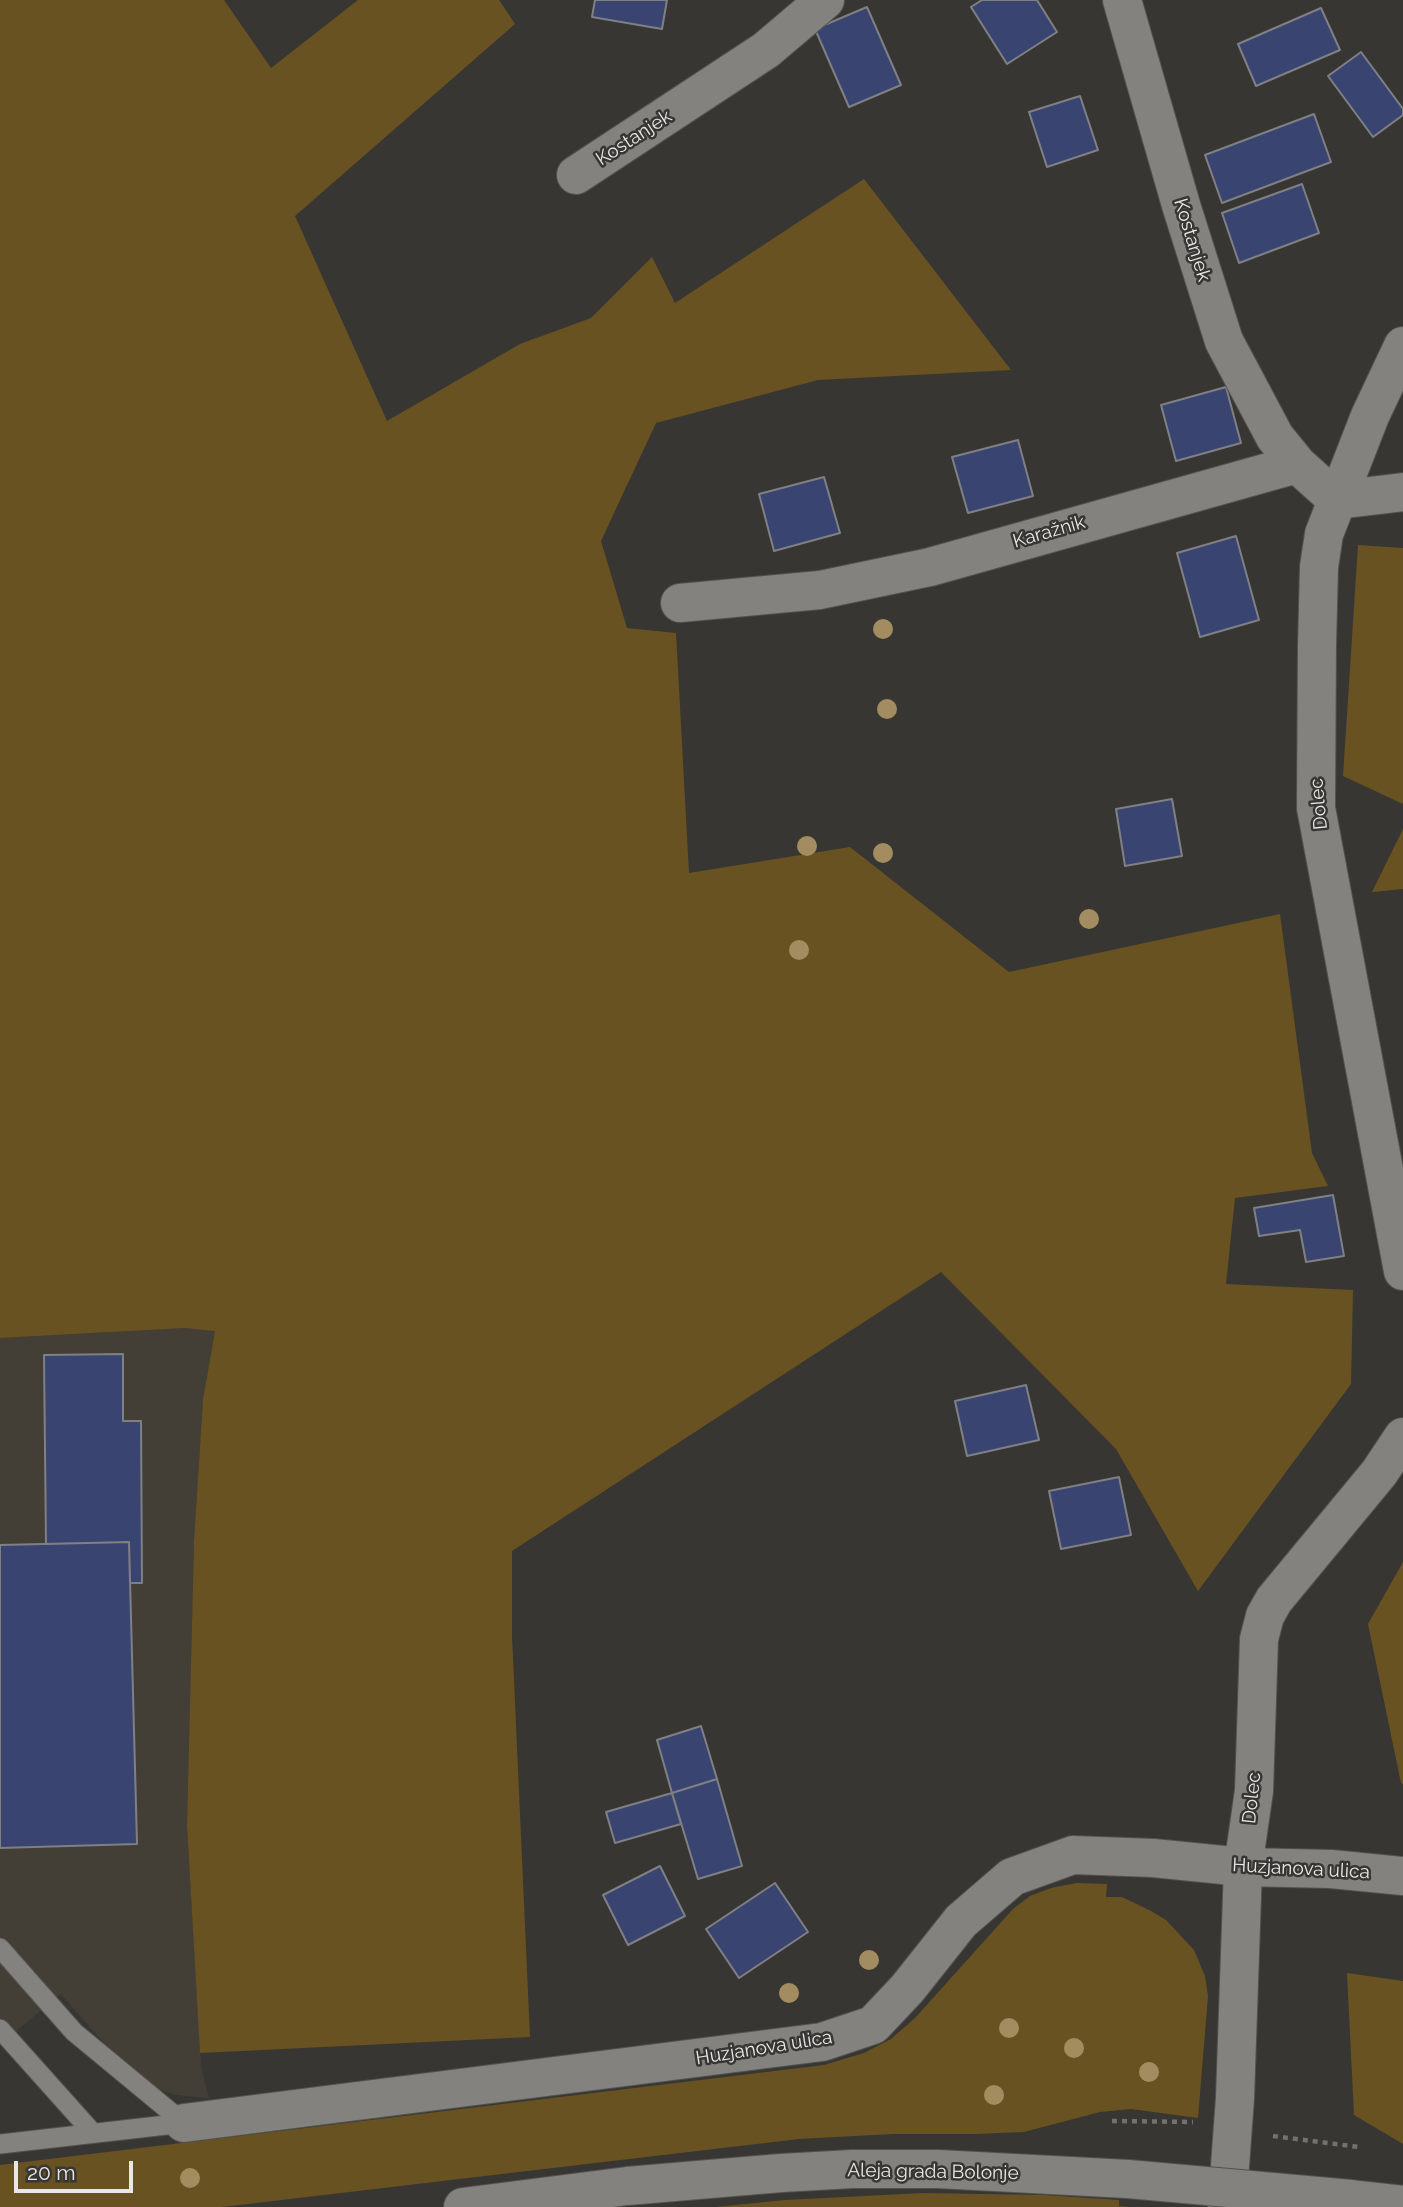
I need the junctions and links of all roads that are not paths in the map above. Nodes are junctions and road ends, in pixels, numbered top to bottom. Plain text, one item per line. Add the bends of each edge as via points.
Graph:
1 (825, 0) edge
2 (1122, 0) edge
3 (576, 176) dead end
4 (1403, 346) edge
5 (1297, 464) junction
6 (1403, 492) edge
7 (1337, 500) junction
8 (680, 603) dead end
9 (1403, 1271) edge
10 (1403, 1437) edge
11 (1243, 1867) junction
12 (1403, 1876) edge
13 (0, 1948) edge
14 (0, 2029) edge
15 (184, 2123) junction
16 (93, 2133) junction
17 (0, 2144) edge
18 (1403, 2205) edge
19 (463, 2207) edge
20 (1227, 2207) edge

1 - 3 street, Kostanjek via 766,50
2 - 5 street, Kostanjek via 1224,341 1275,437
4 - 7 street, Dolec
5 - 7 street
5 - 8 street, Karažnik via 930,568 820,590
6 - 7 street
7 - 9 street, Dolec via 1324,534 1320,567 1316,808
10 - 11 street, Dolec via 1265,1616 1259,1639 1254,1791
11 - 12 street, Huzjanova ulica
11 - 15 street, Huzjanova ulica via 1073,1855 1012,1877 961,1921 873,2025 822,2042
11 - 20 street, Dolec
13 - 15 lane via 74,2032
14 - 16 lane
15 - 16 lane
16 - 17 lane
18 - 19 street, Aleja grada Bolonje, bridge via 1128,2179 852,2169 627,2186

